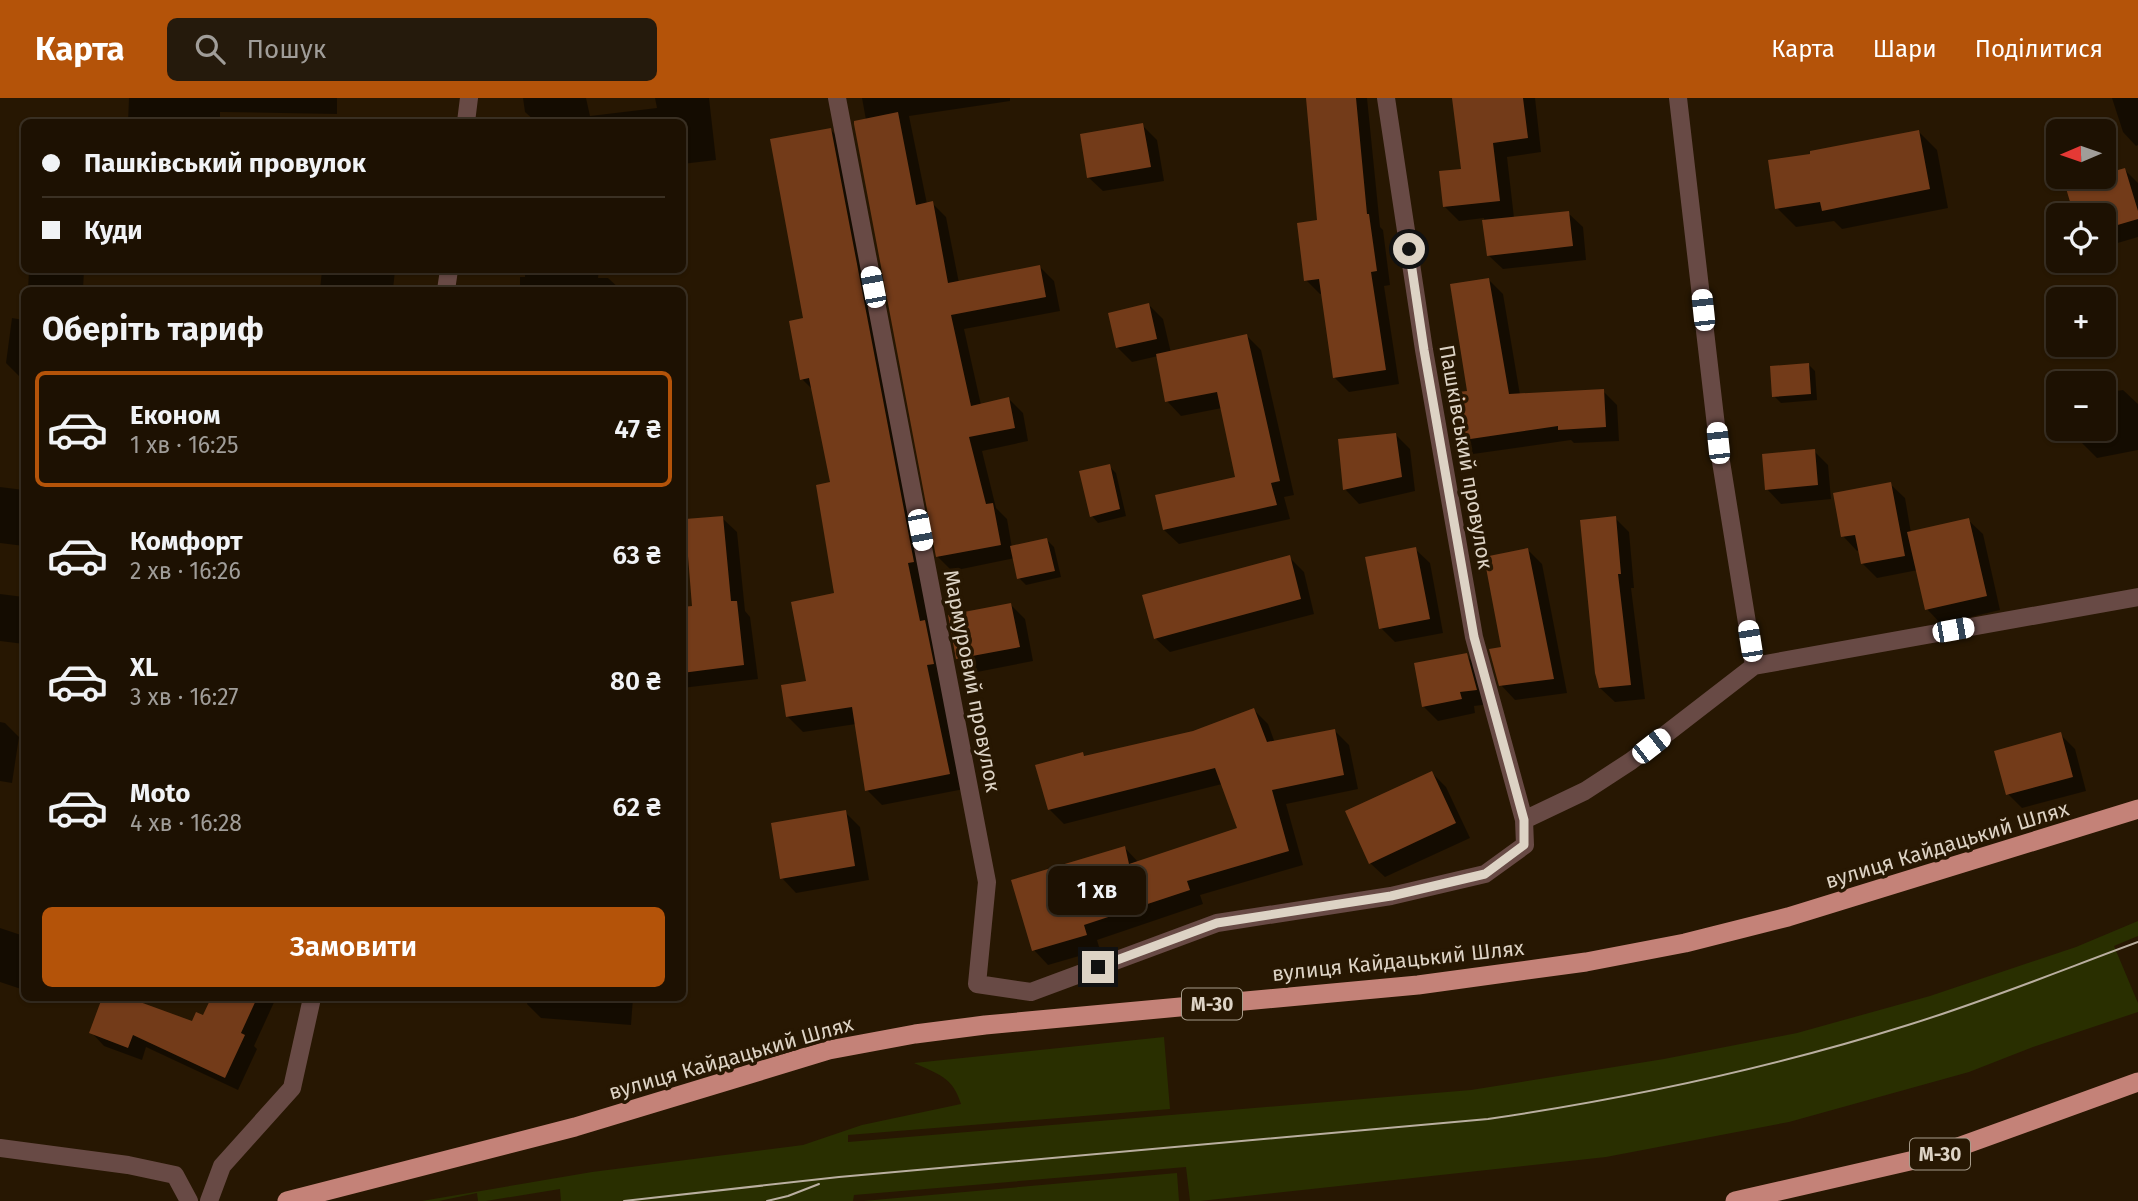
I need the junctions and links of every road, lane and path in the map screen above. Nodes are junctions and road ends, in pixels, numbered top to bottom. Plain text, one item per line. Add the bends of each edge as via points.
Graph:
1 (469, 98) edge
2 (837, 98) edge
3 (1386, 98) edge
4 (1678, 98) edge
5 (466, 119) edge
6 (2138, 597) edge
7 (1754, 666) junction
8 (2138, 809) edge
9 (1524, 820) junction
10 (312, 1001) edge
11 (2138, 1082) edge
12 (0, 1149) edge
13 (189, 1201) edge
14 (209, 1201) edge
15 (287, 1201) edge
16 (1735, 1201) edge

1 - 5 street
2 - 9 street, Мармуровий провулок via 987,882 977,985 1031,992 1217,923 1391,896 1485,874 1524,845
3 - 9 street, Пашківський провулок via 1474,637
4 - 7 street via 1718,443
6 - 7 street
7 - 9 street via 1631,761 1585,791
8 - 15 highway, вулиця Кайдацький Шлях / М-30 via 1788,917 1685,943 1418,985 985,1025 841,1048 575,1127
10 - 14 street via 292,1088 222,1166
11 - 16 highway, М-30 via 1936,1155
12 - 13 street via 175,1175

